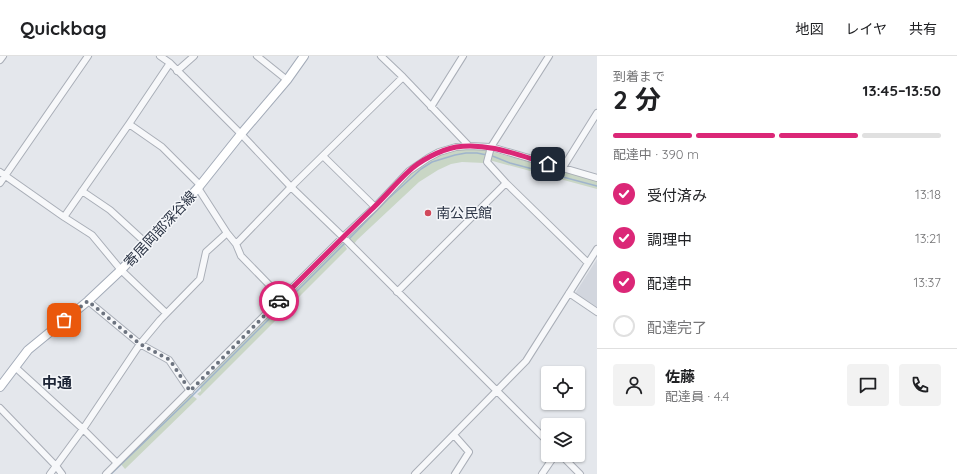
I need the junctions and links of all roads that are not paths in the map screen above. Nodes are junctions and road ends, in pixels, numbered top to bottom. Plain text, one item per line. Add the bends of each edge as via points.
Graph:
1 (3, 56) edge
2 (88, 56) edge
3 (160, 56) edge
4 (194, 56) edge
5 (257, 56) edge
6 (304, 56) edge
7 (381, 56) edge
8 (464, 56) edge
9 (549, 56) edge
10 (0, 60) edge
11 (170, 63) junction
12 (177, 71) junction
13 (403, 77) junction
14 (287, 80) junction
15 (431, 107) junction
16 (597, 113) edge
17 (129, 124) junction
18 (241, 134) junction
19 (469, 146) junction
20 (490, 149) junction
21 (323, 156) junction
22 (562, 168) junction
23 (3, 174) edge
24 (597, 178) edge
25 (0, 183) edge
26 (506, 184) junction
27 (199, 186) junction
28 (291, 187) junction
29 (82, 191) junction
30 (375, 207) junction
31 (64, 218) junction
32 (227, 233) junction
33 (343, 237) junction
34 (146, 243) junction
35 (236, 244) junction
36 (597, 249) edge
37 (588, 263) junction
38 (121, 270) junction
39 (397, 292) junction
40 (569, 293) junction
41 (282, 298) junction
42 (88, 301) junction
43 (597, 312) edge
44 (166, 313) junction
45 (140, 344) junction
46 (15, 367) junction
47 (0, 387) edge
48 (190, 391) junction
49 (497, 391) junction
50 (0, 408) edge
51 (83, 429) junction
52 (454, 434) junction
53 (541, 435) edge
54 (550, 462) edge
55 (568, 462) edge
56 (117, 463) junction
57 (56, 466) junction
58 (50, 474) edge
59 (62, 474) edge
60 (106, 474) edge
61 (415, 474) edge
62 (455, 474) edge
63 (542, 474) edge
64 (580, 474) edge

1 - 10 street
2 - 23 street
3 - 11 street
4 - 12 street
5 - 14 street
6 - 14 main road, 寄居岡部深谷線
7 - 13 street
8 - 15 street
9 - 20 street
11 - 12 street
11 - 17 street
12 - 18 street
13 - 15 street
13 - 21 street
14 - 18 main road, 寄居岡部深谷線
15 - 19 street
16 - 22 street
17 - 27 street via 162,147
17 - 29 street
18 - 27 main road, 寄居岡部深谷線
18 - 28 street
19 - 20 street
19 - 30 street via 439,152 428,158 409,171
20 - 22 street
20 - 26 street via 487,162
21 - 28 street
21 - 30 street
22 - 24 street
23 - 25 street
23 - 31 street
26 - 37 street
26 - 39 street
27 - 32 street
27 - 34 main road, 寄居岡部深谷線
28 - 33 street
28 - 35 street
29 - 31 street
29 - 34 street via 110,210
30 - 33 street
31 - 38 street via 92,235
32 - 35 street
32 - 44 street via 204,255 200,278
33 - 39 street
33 - 41 street
34 - 38 main road, 寄居岡部深谷線
35 - 41 street via 241,256
36 - 37 street
37 - 40 street
38 - 42 main road, 寄居岡部深谷線
38 - 44 street
39 - 49 street
40 - 43 street
40 - 49 street via 526,361
41 - 48 street
42 - 45 street
42 - 46 main road, 寄居岡部深谷線 via 28,350
44 - 45 street
45 - 48 street via 170,360
45 - 51 street
46 - 47 main road, 寄居岡部深谷線
46 - 51 street
48 - 56 street
49 - 52 street
49 - 53 street
50 - 57 street
51 - 56 street
51 - 57 street
52 - 61 street
52 - 62 street via 469,452
54 - 63 street
55 - 64 street
56 - 60 street
57 - 58 street
57 - 59 street

